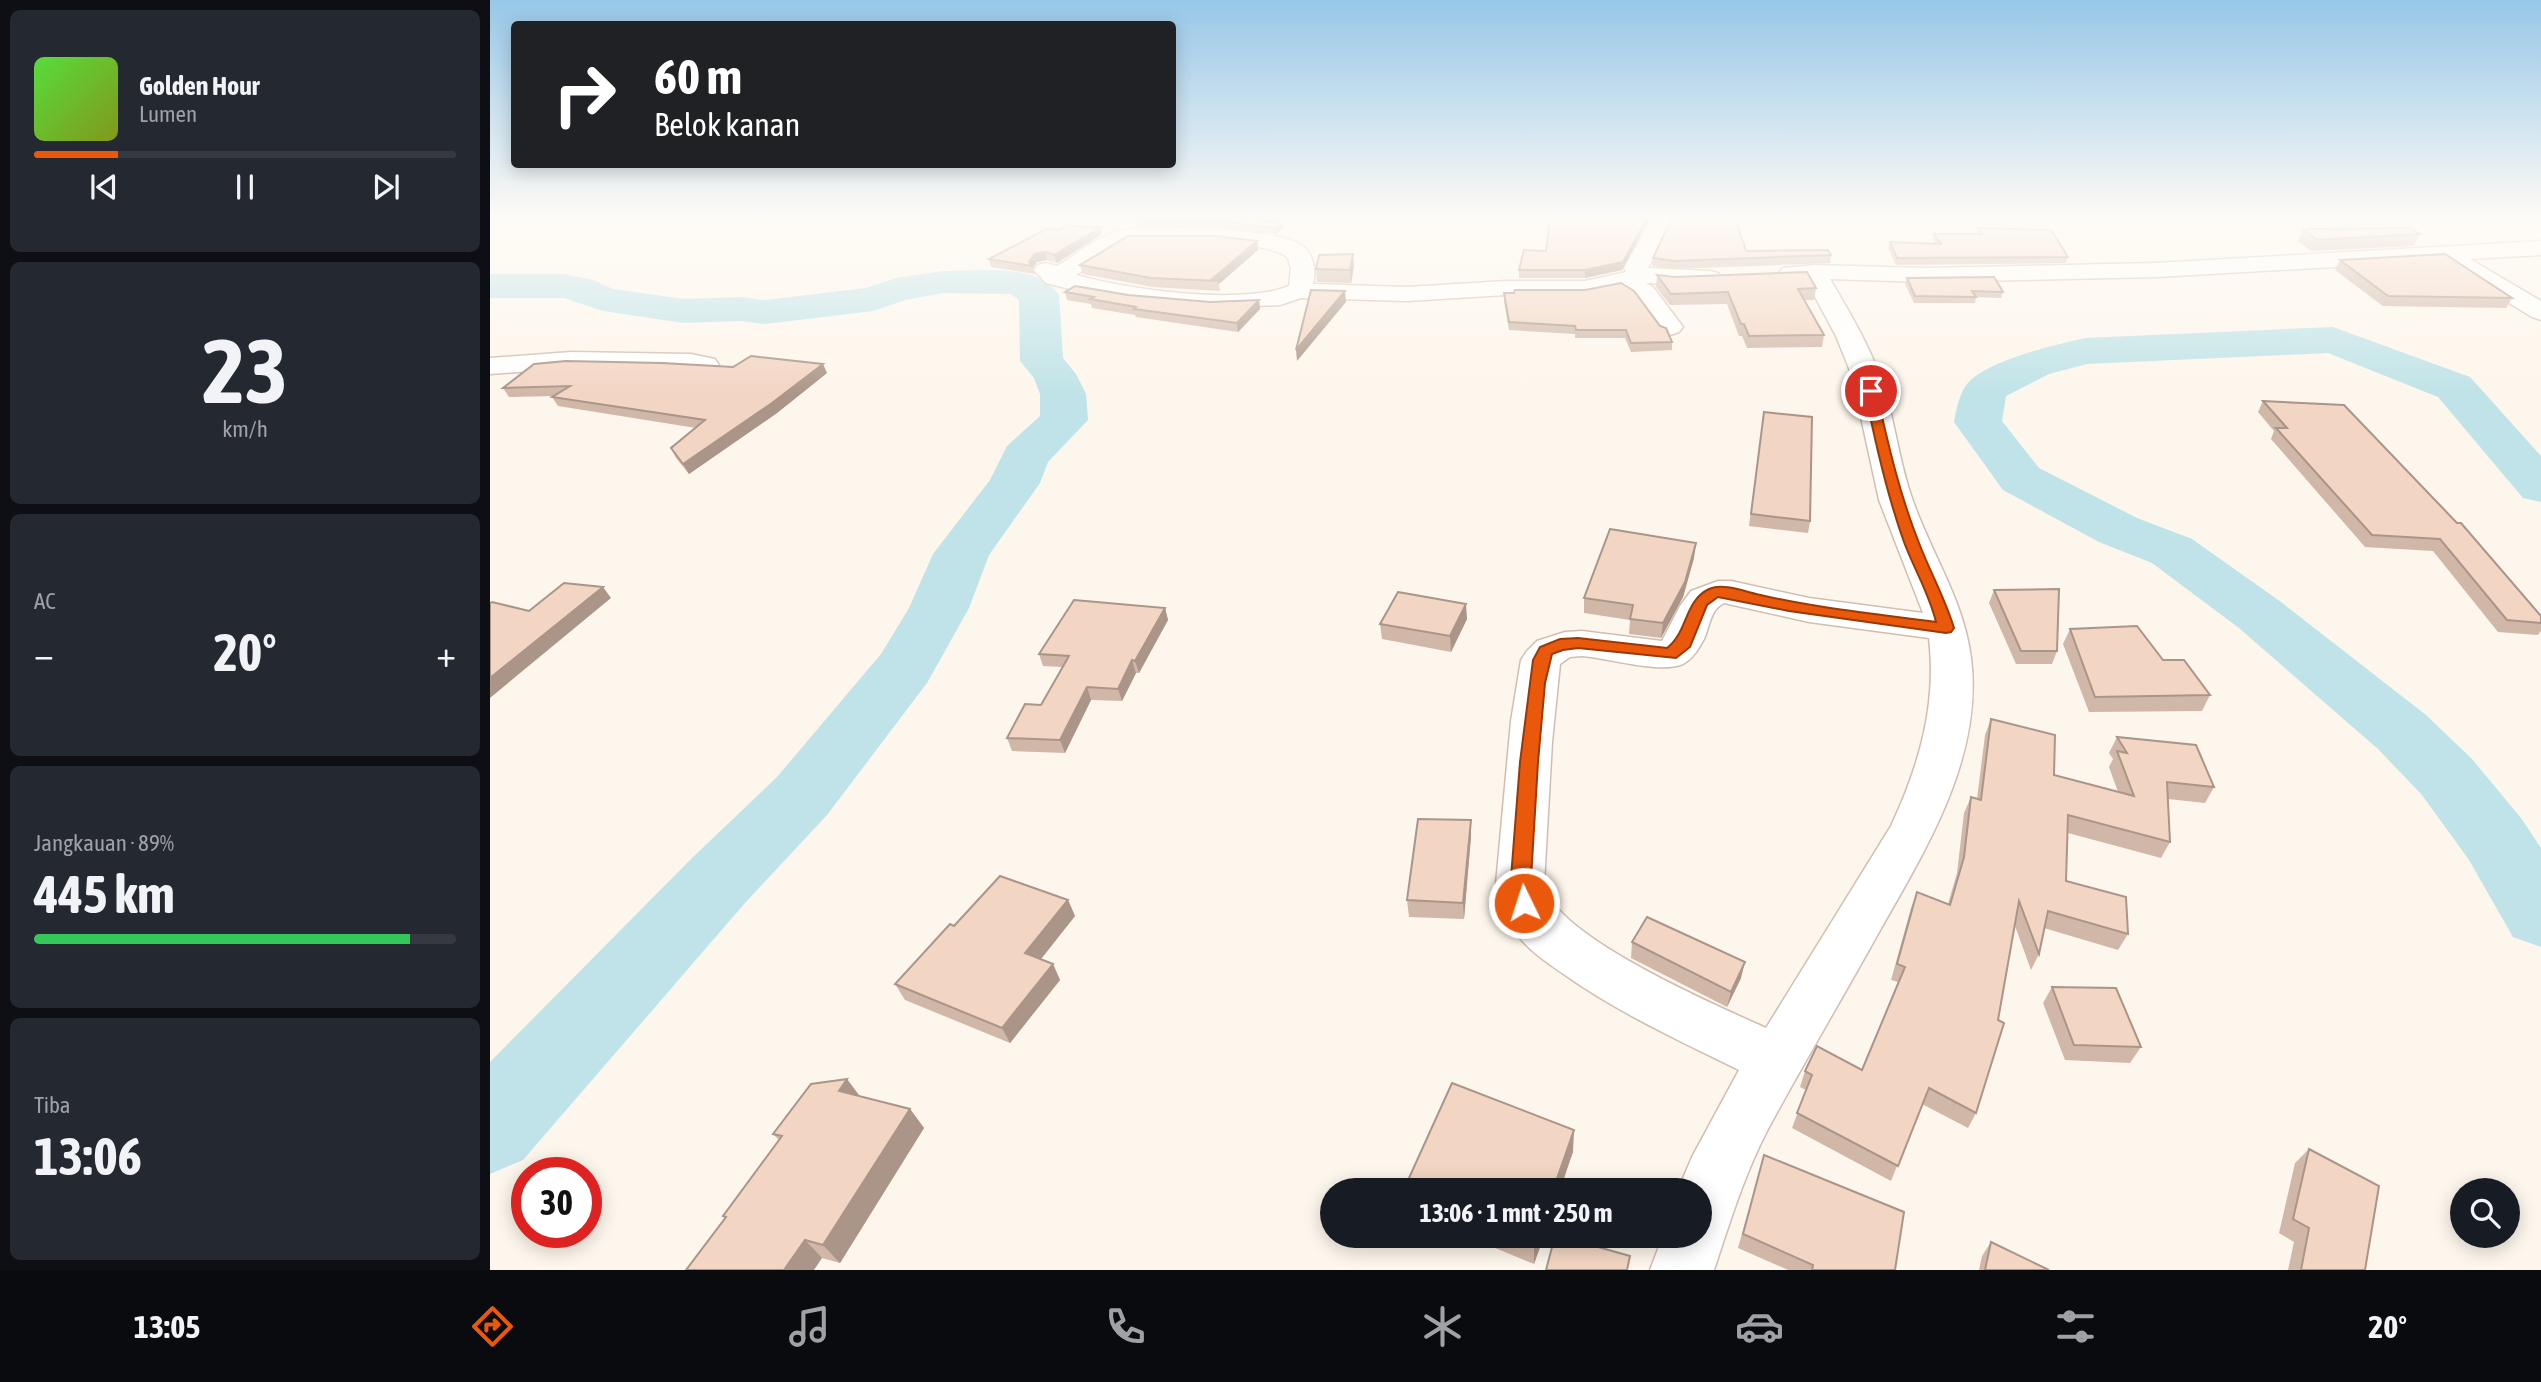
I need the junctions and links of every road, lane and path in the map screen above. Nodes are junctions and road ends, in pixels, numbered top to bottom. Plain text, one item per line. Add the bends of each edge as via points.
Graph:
1 (1061, 277) edge
2 (1301, 277) edge
3 (1710, 277) edge
4 (1817, 277) edge
5 (2484, 277) edge
6 (1635, 278) junction
7 (1299, 290) junction
8 (2541, 312) edge
9 (1670, 327) dead end
10 (705, 365) edge
11 (490, 366) edge
12 (1946, 628) junction
13 (1778, 1061) junction
14 (1712, 1183) edge
15 (1690, 1248) edge
16 (1682, 1270) edge

1 - 7 street via 1092,287 1209,302 1276,299
2 - 7 street
3 - 6 street
4 - 12 street via 1866,375 1891,485
5 - 8 street
6 - 7 street via 1585,288 1426,294
6 - 9 street
10 - 11 street via 571,360
12 - 13 street via 1953,681 1944,744 1926,801 1890,873
12 - 13 street via 1714,592 1700,603 1684,643 1671,654 1578,643 1546,651 1541,660 1523,836 1524,903 1551,934 1612,978
13 - 14 street via 1747,1111
15 - 16 street

